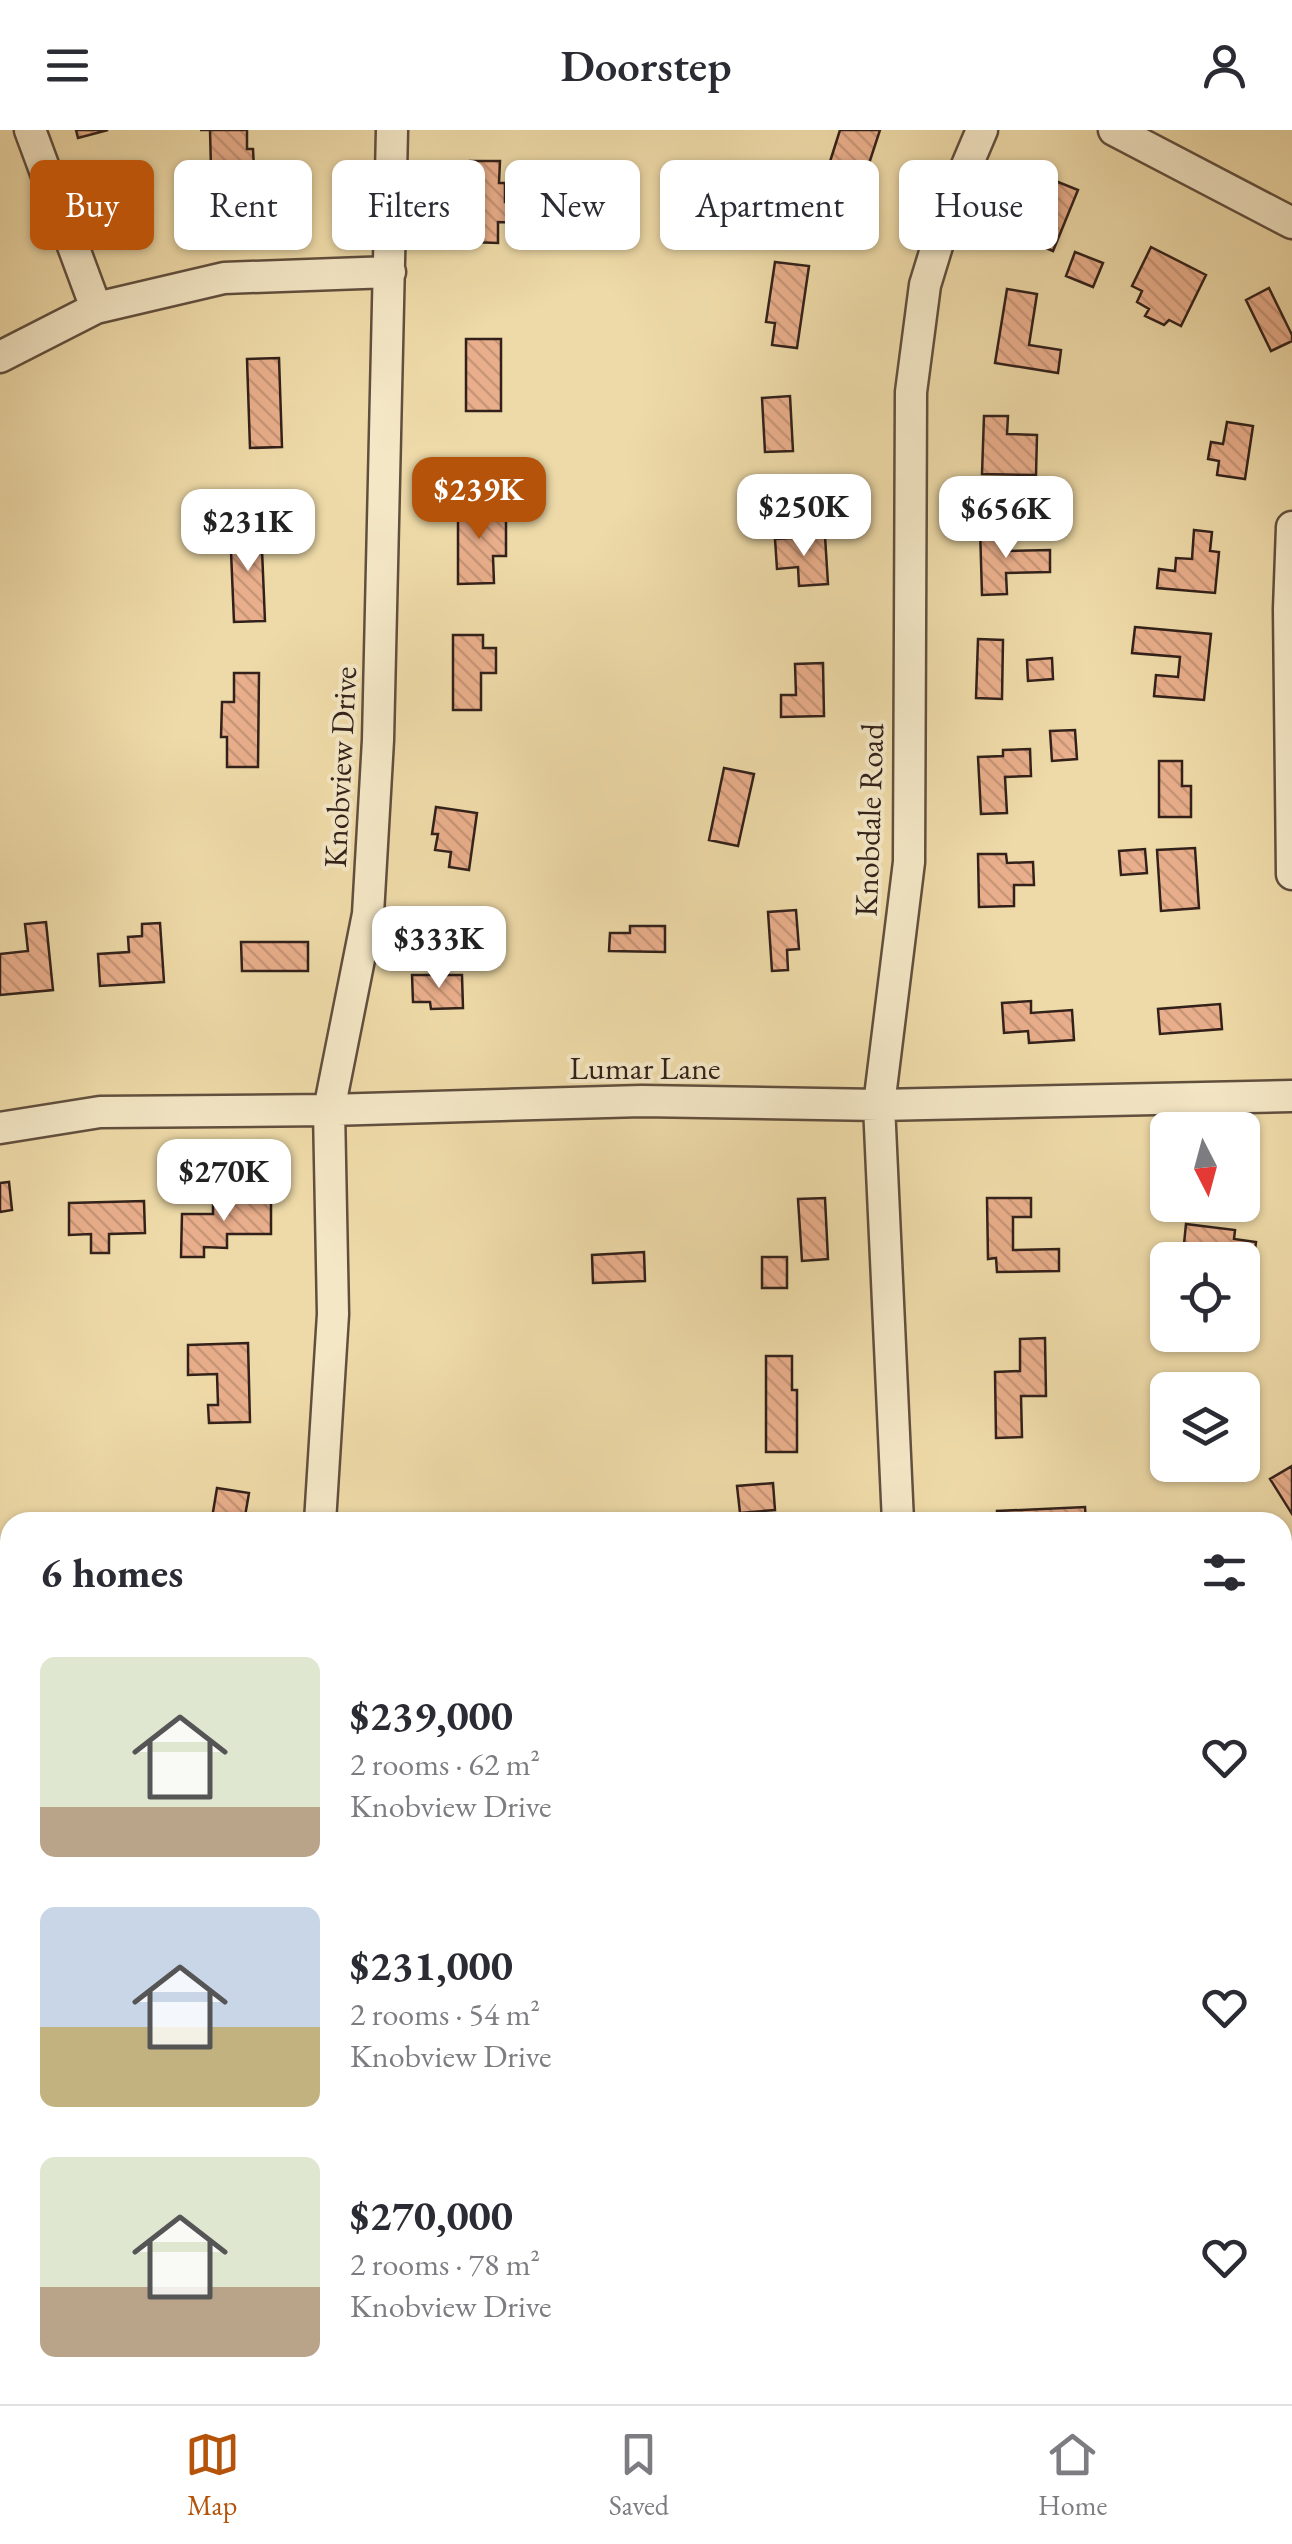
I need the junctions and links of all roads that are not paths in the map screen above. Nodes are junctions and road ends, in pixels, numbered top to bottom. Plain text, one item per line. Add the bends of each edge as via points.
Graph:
1 (30, 130) edge
2 (392, 130) edge
3 (982, 130) edge
4 (1114, 130) edge
5 (1292, 222) edge
6 (390, 272) junction
7 (96, 308) junction
8 (0, 357) edge
9 (1292, 526) edge
10 (1292, 874) edge
11 (1292, 1096) edge
12 (879, 1104) junction
13 (329, 1110) junction
14 (0, 1128) edge
15 (321, 1512) edge
16 (898, 1512) edge

1 - 7 street
2 - 6 street, Knobview Drive
3 - 12 street, Knobdale Road via 926,285 911,392 908,862
4 - 5 street
6 - 7 street via 224,278
6 - 13 street, Knobview Drive via 368,914
7 - 8 street
9 - 10 street
11 - 12 street, Lumar Lane
12 - 13 street, Lumar Lane via 642,1101
12 - 16 street, Knobdale Road
13 - 14 street, Lumar Lane via 100,1112
13 - 15 street, Knobview Drive via 333,1314

